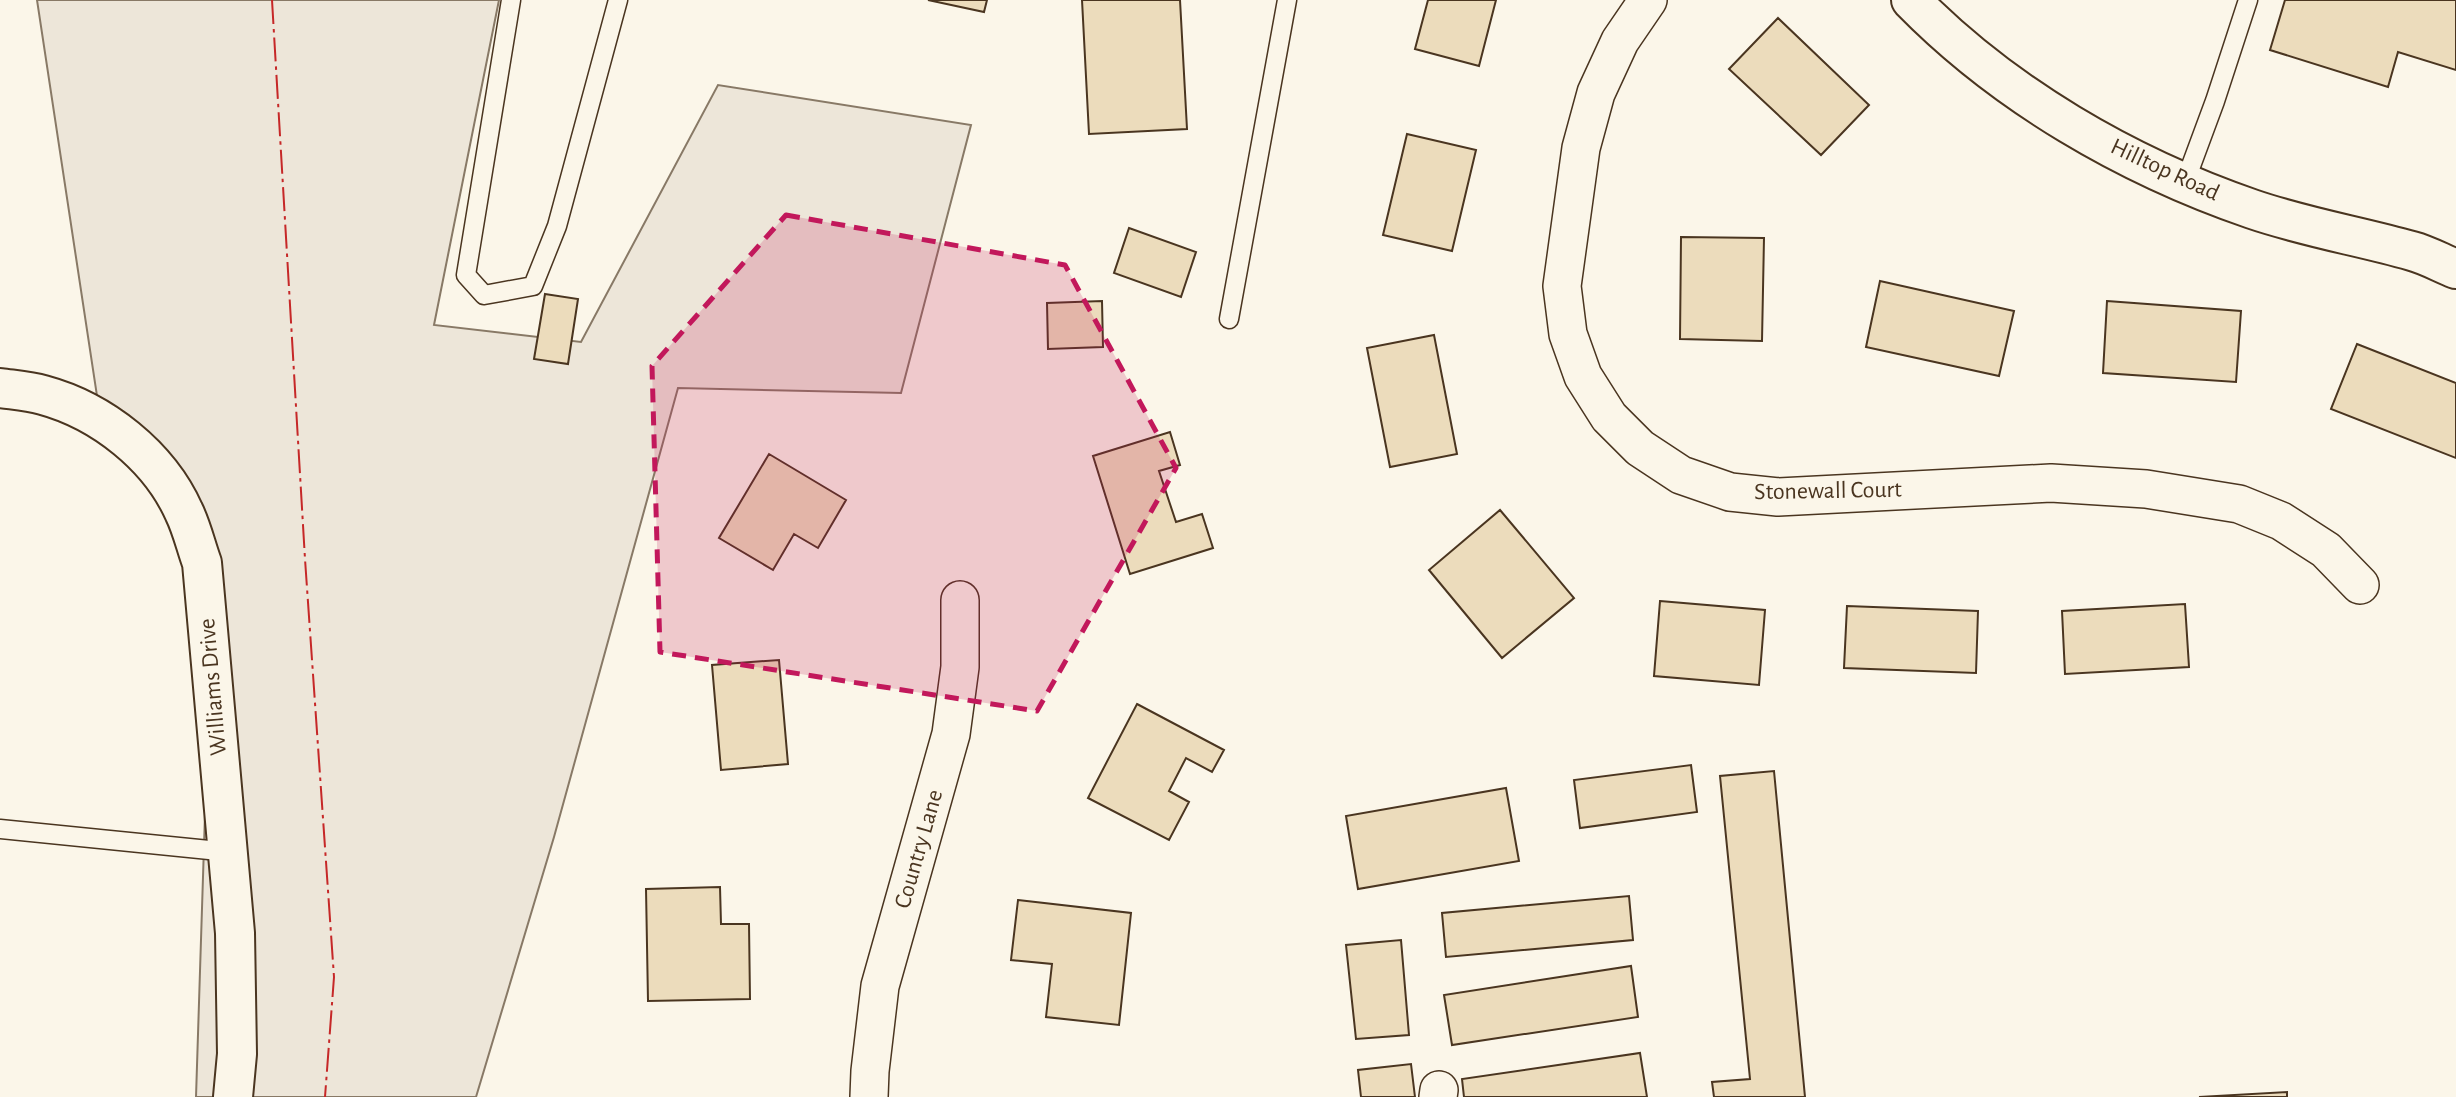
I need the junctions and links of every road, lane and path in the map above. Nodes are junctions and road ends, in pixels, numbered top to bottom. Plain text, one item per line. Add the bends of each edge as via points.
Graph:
1 (511, 0) edge
2 (618, 0) edge
3 (1287, 0) edge
4 (1647, 0) edge
5 (1911, 0) edge
6 (2248, 0) edge
7 (2185, 182) junction
8 (2456, 269) edge
9 (1229, 319) dead end
10 (0, 388) edge
11 (2360, 585) dead end
12 (960, 600) dead end
13 (0, 829) edge
14 (229, 852) junction
15 (233, 1097) edge
16 (869, 1097) edge

1 - 2 lane via 466,275 484,295 533,286 557,226
3 - 9 lane
4 - 11 street, Stonewall Court via 1620,41 1596,93 1581,148 1562,286 1568,334 1583,376 1609,417 1640,449 1681,475 1730,492 1778,497 2051,483 2146,489 2239,504 2281,520 2326,550
5 - 7 street, Hilltop Road via 1991,70 2069,124
6 - 7 lane
7 - 8 street, Hilltop Road via 2253,209 2415,252
10 - 14 street, Williams Drive via 43,394 89,413 128,439 162,475 184,512 202,563
12 - 16 street, Country Lane via 960,667 951,734 880,986
13 - 14 lane
14 - 15 street, Williams Drive via 237,1054

